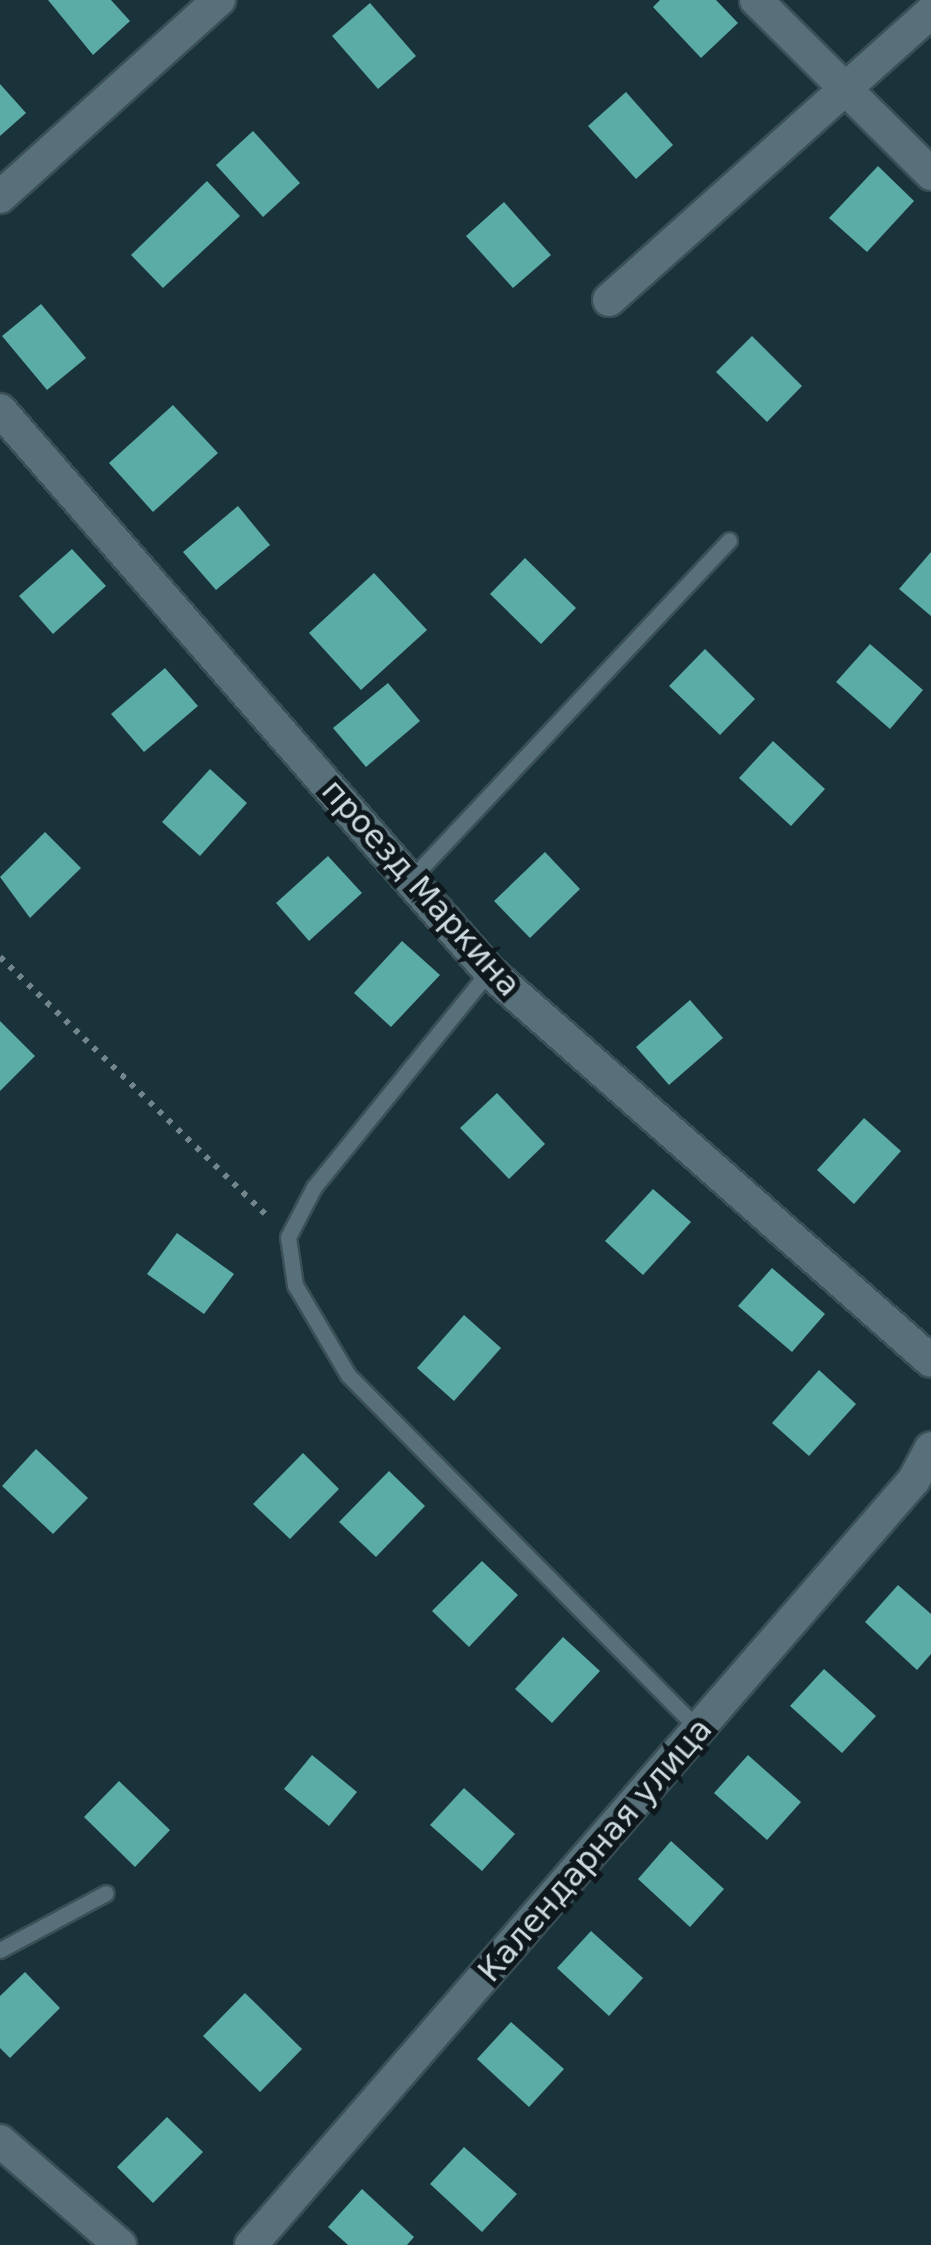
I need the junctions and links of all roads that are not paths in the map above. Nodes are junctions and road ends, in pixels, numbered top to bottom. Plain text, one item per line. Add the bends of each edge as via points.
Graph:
1 (219, 0) edge
2 (756, 0) edge
3 (931, 12) edge
4 (846, 98) junction
5 (931, 174) edge
6 (0, 197) edge
7 (609, 300) dead end
8 (0, 410) edge
9 (729, 540) dead end
10 (410, 880) junction
11 (489, 971) junction
12 (931, 1362) edge
13 (931, 1448) edge
14 (700, 1730) junction
15 (106, 1893) dead end
16 (0, 1950) edge
17 (0, 2141) edge
18 (120, 2245) edge
19 (251, 2245) edge

1 - 6 street
2 - 4 street
3 - 4 street
4 - 5 street
4 - 7 street
8 - 10 street, проезд Маркина
9 - 10 lane
10 - 11 street, проезд Маркина
11 - 12 street, проезд Маркина
11 - 14 lane via 314,1187 288,1237 294,1285 348,1375
13 - 14 street, Календарная улица via 914,1480
14 - 19 street, Календарная улица
15 - 16 lane
17 - 18 street

